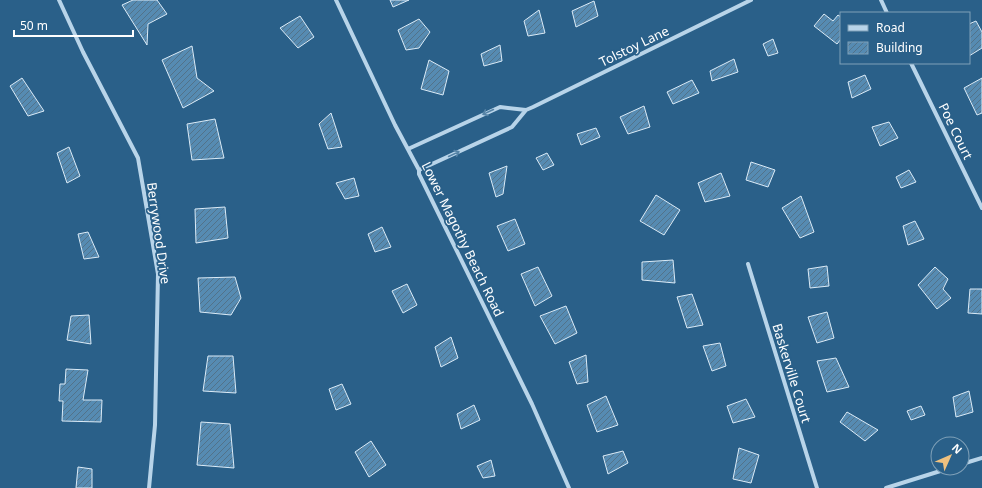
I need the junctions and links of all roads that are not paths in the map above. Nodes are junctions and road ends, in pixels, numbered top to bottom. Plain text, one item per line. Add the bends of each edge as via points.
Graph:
1 (59, 0) edge
2 (336, 0) edge
3 (751, 0) edge
4 (880, 0) edge
5 (886, 12) edge
6 (911, 64) edge
7 (526, 110) junction
8 (408, 149) junction
9 (419, 170) junction
10 (982, 208) edge
11 (748, 264) dead end
12 (982, 458) edge
13 (970, 462) edge
14 (930, 474) edge
15 (149, 488) edge
16 (569, 488) edge
17 (817, 488) edge
18 (886, 488) edge

1 - 15 street, Berrywood Drive via 138,158 158,274 155,425
2 - 8 street, Lower Magothy Beach Road
3 - 7 street, Tolstoy Lane
4 - 5 street
6 - 10 street, Poe Court
7 -> 8 street via 500,107
9 -> 7 street, Tolstoy Lane via 512,127
8 - 9 street, Lower Magothy Beach Road
9 - 16 street, Lower Magothy Beach Road via 418,174 532,404
11 - 17 street, Baskerville Court
12 - 13 street
14 - 18 street

